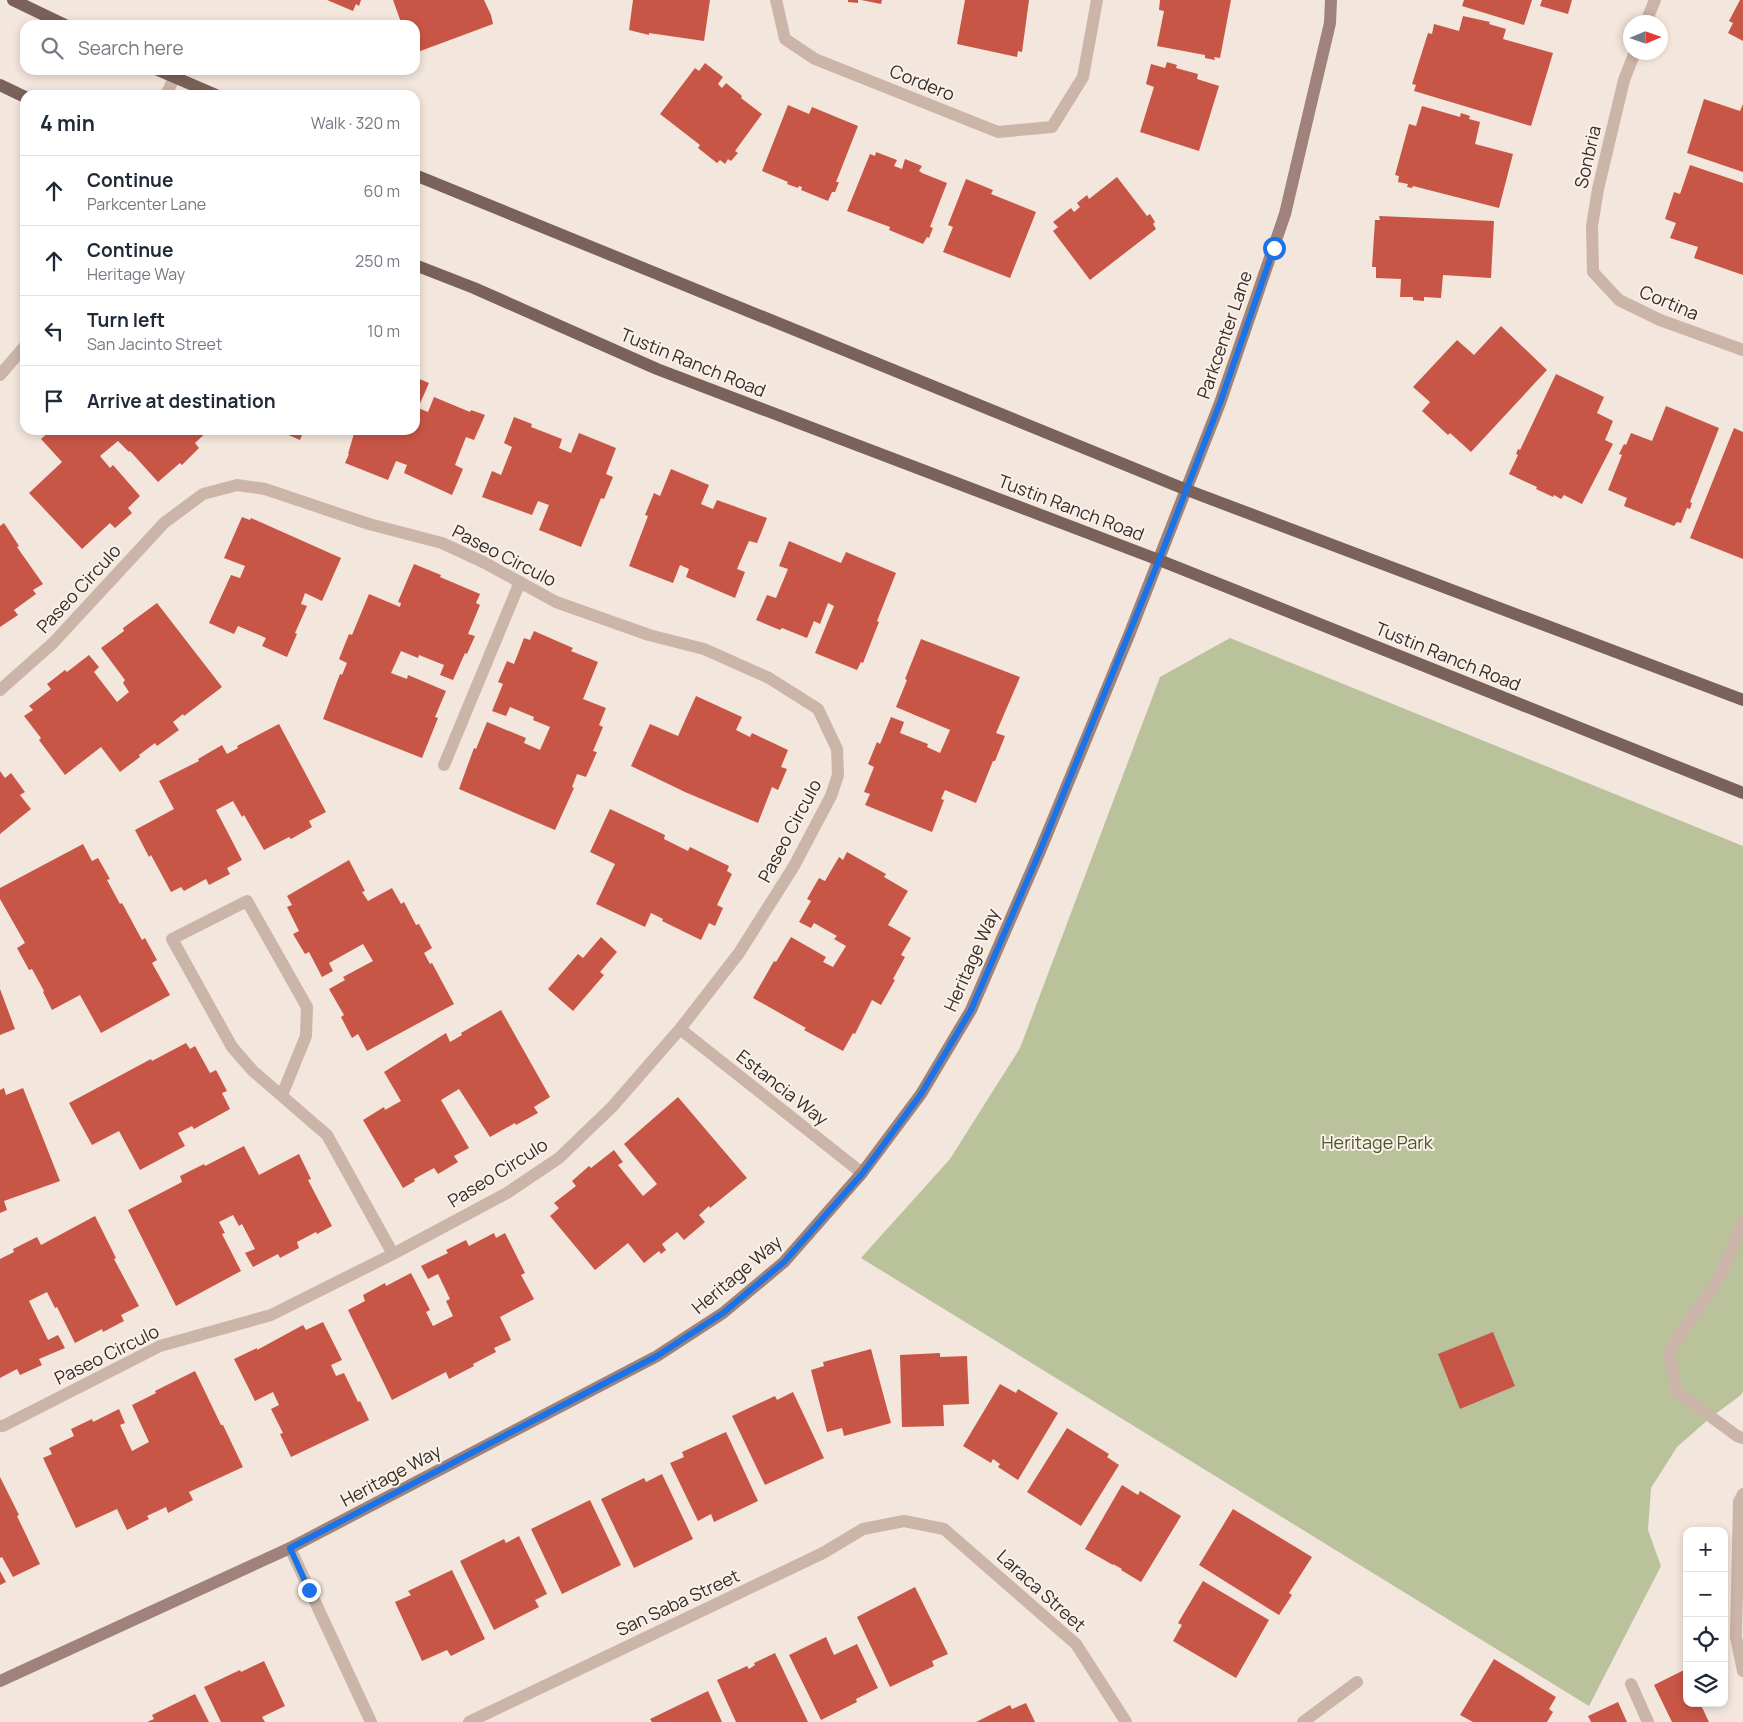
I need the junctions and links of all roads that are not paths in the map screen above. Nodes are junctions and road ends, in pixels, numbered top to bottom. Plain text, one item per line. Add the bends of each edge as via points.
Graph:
1 (13, 0) edge
2 (776, 0) edge
3 (1097, 0) edge
4 (1331, 0) edge
5 (1655, 0) edge
6 (1649, 15) edge
7 (55, 20) edge
8 (1631, 60) edge
9 (168, 75) edge
10 (174, 78) junction
11 (0, 85) edge
12 (168, 90) edge
13 (204, 90) edge
14 (20, 95) edge
15 (420, 177) edge
16 (420, 267) edge
17 (1593, 272) joint
18 (1743, 350) edge
19 (20, 352) edge
20 (0, 375) edge
21 (1187, 490) junction
22 (1159, 560) junction
23 (520, 582) junction
24 (0, 690) edge
25 (1743, 700) edge
26 (444, 765) dead end
27 (1743, 793) edge
28 (680, 1030) junction
29 (282, 1095) junction
30 (862, 1174) junction
31 (1743, 1221) edge
32 (393, 1254) junction
33 (0, 1426) edge
34 (1743, 1438) edge
35 (1741, 1498) edge
36 (904, 1521) joint
37 (290, 1548) junction
38 (1743, 1670) edge
39 (0, 1681) edge
40 (1357, 1682) dead end
41 (1631, 1684) dead end
42 (370, 1722) edge
43 (469, 1722) edge
44 (1126, 1722) edge
45 (1303, 1722) edge
46 (1648, 1722) edge

1 - 7 main road
2 - 3 street, Cordero via 785,39 815,60 998,132 1052,127 1083,77
4 - 21 street, Parkcenter Lane via 1330,23 1285,214
5 - 6 street
8 - 17 street, Sonbria via 1597,198 1592,226
9 - 10 main road
10 - 12 street
10 - 13 main road
11 - 14 main road
15 - 21 main road
16 - 22 main road, Tustin Ranch Road via 657,369
17 - 18 street, Cortina via 1619,300 1660,320
19 - 20 street
21 - 22 street, Parkcenter Lane
21 - 25 main road
22 - 27 main road, Tustin Ranch Road
22 - 30 street, Heritage Way via 971,1010 921,1094
23 - 24 street, Paseo Circulo via 442,543 369,524 265,489 237,484 203,494 164,524 53,643
23 - 26 street
23 - 28 street, Paseo Circulo via 556,602 704,649 769,678 818,709 837,749 838,775 831,796 794,866 739,953
28 - 30 street, Estancia Way
28 - 32 street, Paseo Circulo via 612,1107 559,1158 507,1193
29 - 29 street via 253,1071 232,1047 172,940 247,902 307,1007 306,1036
29 - 32 street via 327,1136
30 - 37 street, Heritage Way via 784,1262 723,1313 657,1356
31 - 34 street via 1720,1277 1670,1351 1676,1391
32 - 33 street, Paseo Circulo via 271,1315 160,1346
35 - 38 street via 1736,1637
36 - 43 street, San Saba Street via 864,1529 823,1553
36 - 44 street, Laraca Street via 944,1529 1076,1644
37 - 39 street, Heritage Way
37 - 42 street
40 - 45 street
41 - 46 street

